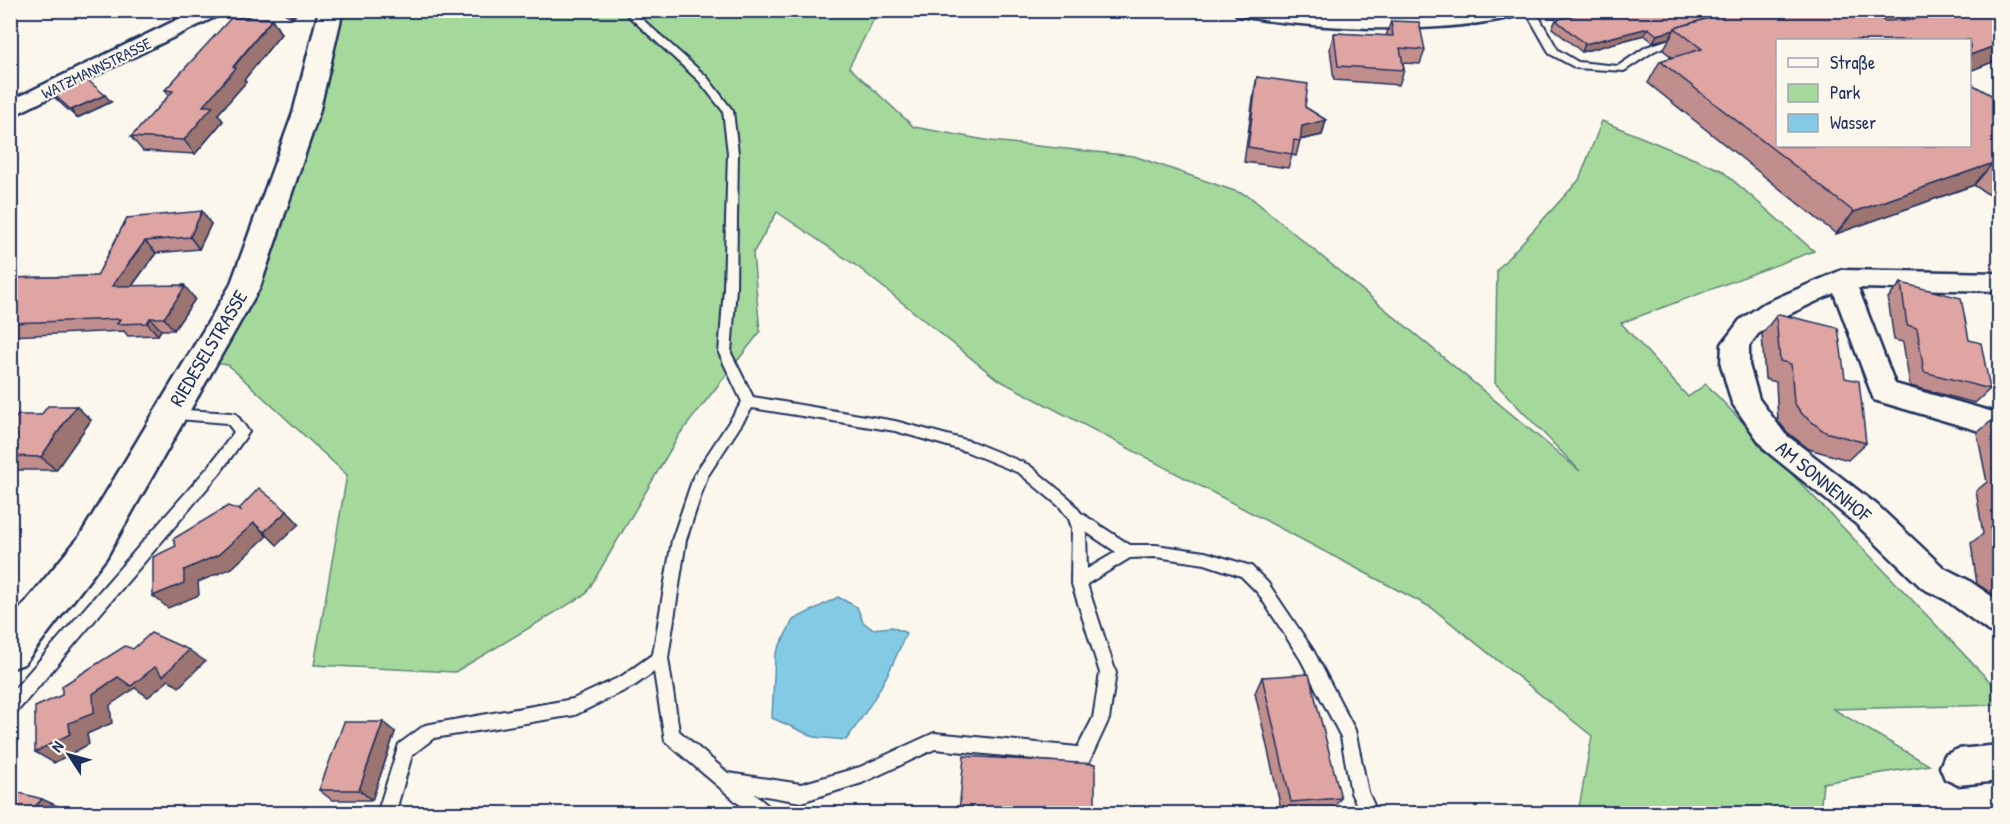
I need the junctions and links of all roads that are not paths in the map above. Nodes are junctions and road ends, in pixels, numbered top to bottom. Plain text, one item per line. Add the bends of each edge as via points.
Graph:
1 (214, 10) edge
2 (331, 10) edge
3 (626, 10) edge
4 (1245, 10) edge
5 (1514, 10) edge
6 (1530, 10) edge
7 (1688, 36) edge
8 (10, 110) edge
9 (1842, 279) junction
10 (2000, 282) edge
11 (749, 402) junction
12 (169, 414) junction
13 (2000, 426) edge
14 (1076, 517) junction
15 (1128, 552) junction
16 (1079, 581) junction
17 (2000, 621) edge
18 (10, 651) edge
19 (660, 658) junction
20 (10, 707) edge
21 (2000, 763) edge
22 (1958, 767) dead end
23 (724, 781) junction
24 (386, 813) edge
25 (765, 813) edge
26 (1370, 813) edge

1 - 8 street, WATZMANNSTRASSE
2 - 12 street, RIEDESELSTRASSE via 306,113 245,287
3 - 11 lane via 703,79 728,111 733,153 725,352
4 - 5 street via 1288,17 1385,21
6 - 7 lane via 1554,52 1576,64 1620,69 1650,49
9 - 10 street, AM SONNENHOF
9 - 13 street via 1884,392
9 - 17 street, AM SONNENHOF via 1772,311 1749,327 1736,344 1735,365 1746,403 1775,442 1866,514 1933,578
11 - 14 lane via 895,426 968,446 1024,469
11 - 19 lane via 701,475 686,518
12 - 18 street, RIEDESELSTRASSE via 93,546
12 - 20 lane via 231,418 242,432
14 - 15 lane
14 - 16 lane
15 - 16 lane
15 - 26 lane via 1156,551 1205,558 1246,571 1263,588 1307,655 1349,736 1360,793
16 - 23 lane via 1108,673 1101,720 1083,756 934,741 862,775 801,793
19 - 23 lane via 671,735
19 - 24 lane via 628,681 575,707 431,731 405,750
21 - 22 street
23 - 25 lane

